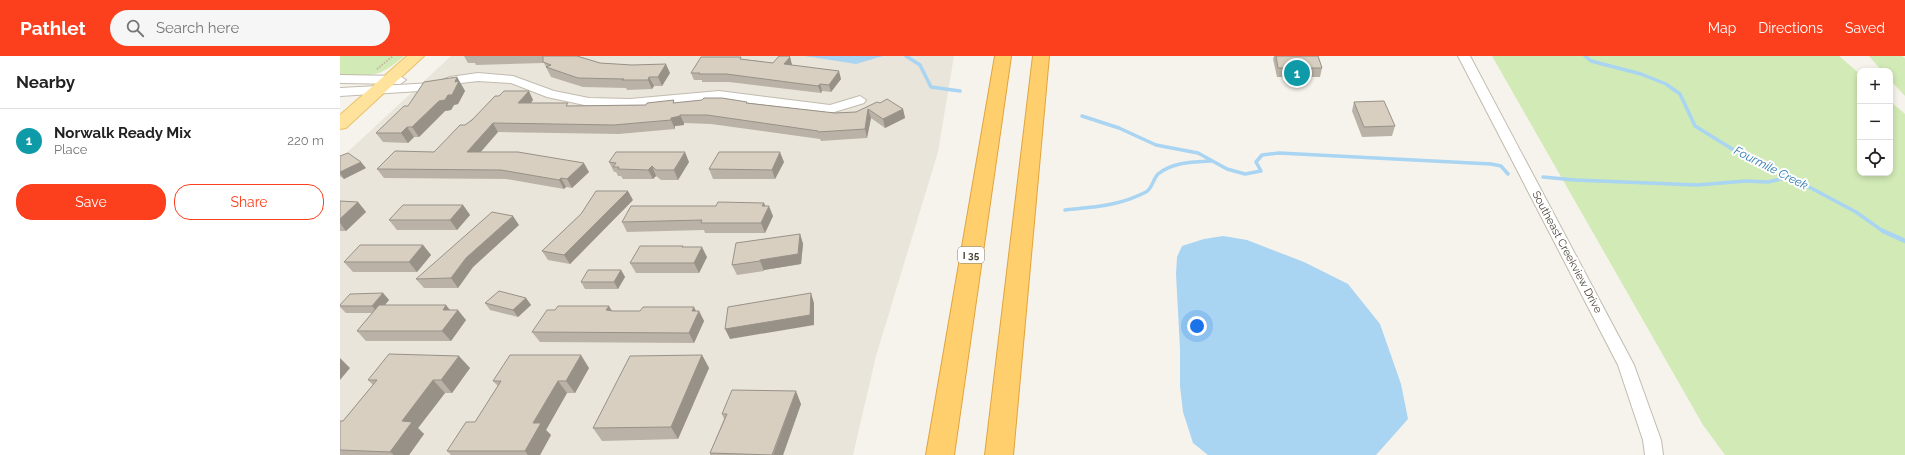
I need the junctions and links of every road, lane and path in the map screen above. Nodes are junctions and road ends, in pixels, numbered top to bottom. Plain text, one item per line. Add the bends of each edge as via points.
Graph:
1 (416, 56) edge
2 (1003, 56) edge
3 (1041, 56) edge
4 (1464, 56) edge
5 (340, 80) edge
6 (390, 80) junction
7 (450, 81) junction
8 (377, 91) junction
9 (340, 92) edge
10 (860, 100) dead end
11 (340, 124) edge
12 (940, 455) edge
13 (999, 455) edge
14 (1654, 455) edge

1 - 6 main road
2 - 12 highway, I 35
3 - 13 highway
4 - 14 street, Southeast Creekview Drive via 1626,365 1652,440
5 - 6 street
6 - 7 street
6 - 8 main road
7 - 8 street via 436,86
7 - 10 street via 478,77 513,80 569,99 609,103 719,94 831,108
8 - 9 street
8 - 11 main road

